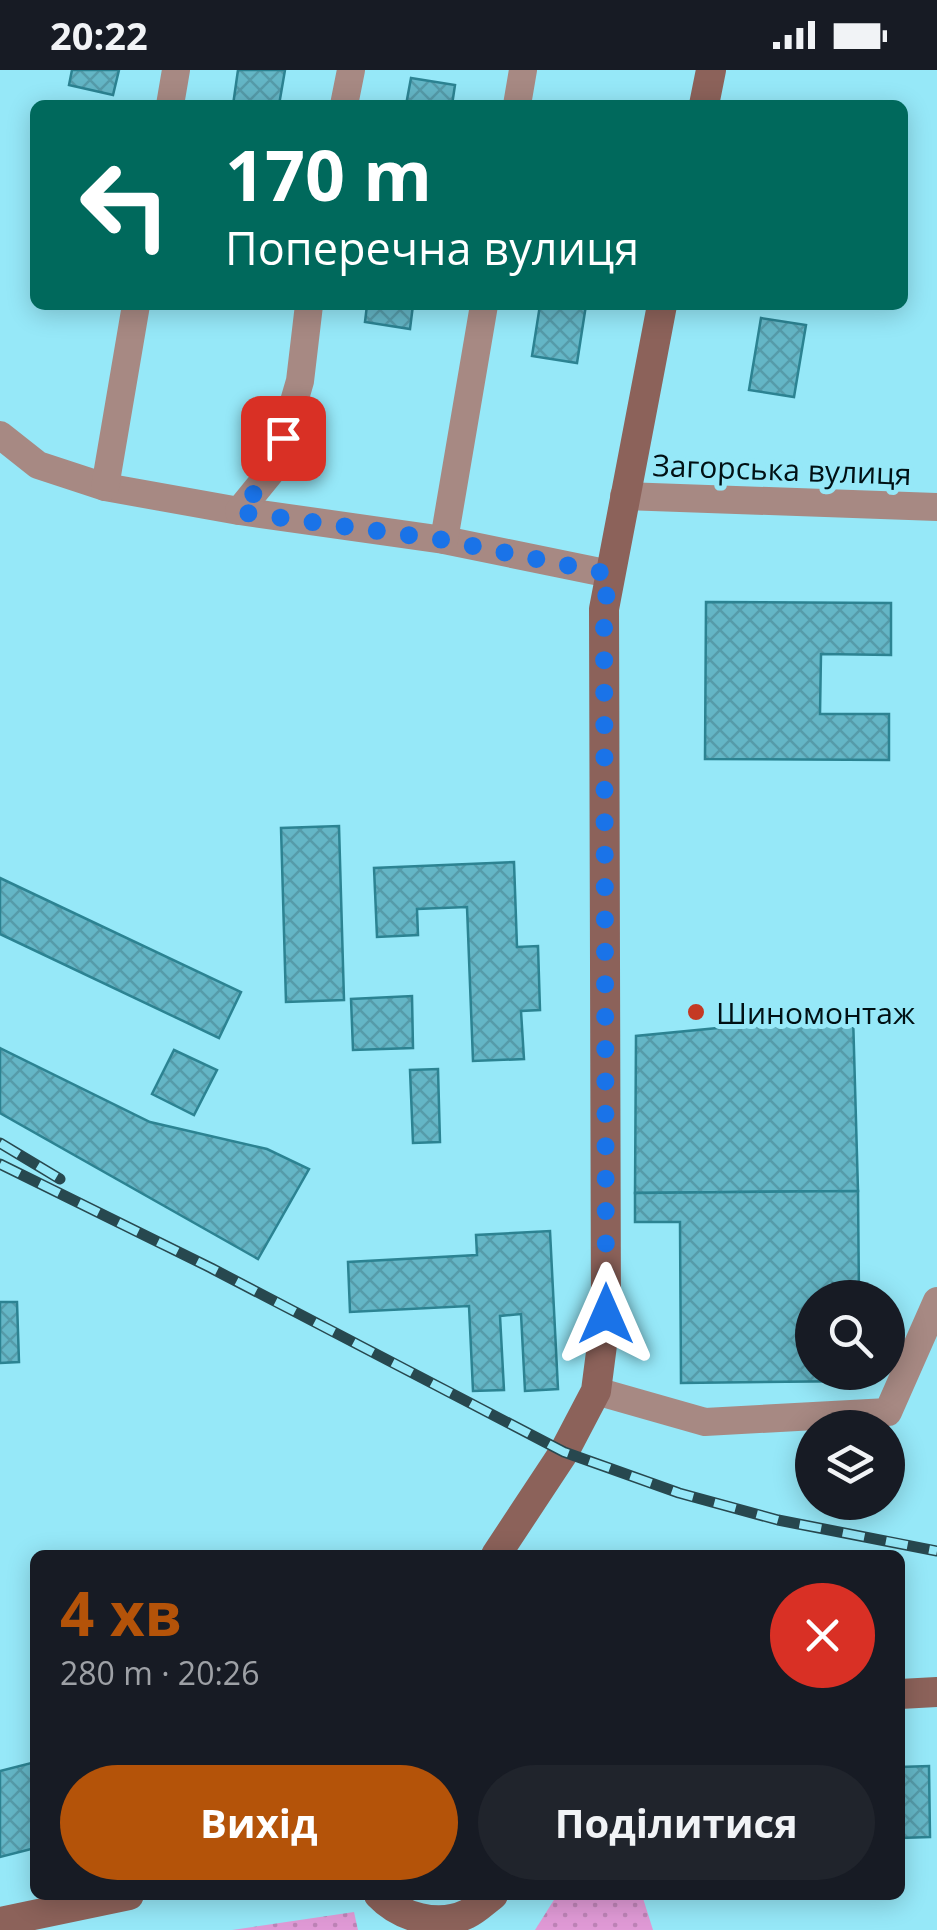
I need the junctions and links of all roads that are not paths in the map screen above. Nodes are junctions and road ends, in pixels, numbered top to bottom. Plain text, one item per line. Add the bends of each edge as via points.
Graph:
1 (176, 70) edge
2 (351, 70) edge
3 (523, 70) edge
4 (711, 70) edge
5 (171, 100) edge
6 (345, 100) edge
7 (519, 100) edge
8 (705, 100) edge
9 (135, 310) edge
10 (308, 310) edge
11 (483, 310) edge
12 (661, 310) edge
13 (0, 435) edge
14 (104, 488) junction
15 (624, 496) junction
16 (937, 507) edge
17 (239, 512) junction
18 (444, 540) junction
19 (610, 574) junction
20 (937, 1301) edge
21 (596, 1390) junction
22 (499, 1550) edge
23 (937, 1692) edge
24 (905, 1694) edge
25 (106, 1900) edge
26 (384, 1900) edge
27 (487, 1900) edge
28 (492, 1900) edge
29 (0, 1922) edge
30 (409, 1930) edge
31 (481, 1930) edge

1 - 5 street
2 - 6 street
3 - 7 street
4 - 8 main road
9 - 14 street
10 - 17 street via 300,382 275,467
11 - 18 street
12 - 15 main road
13 - 14 street via 38,465
14 - 17 street
15 - 16 street, Загорська вулиця
15 - 19 main road
17 - 18 street
18 - 19 street
19 - 21 main road via 604,609 606,1314
20 - 21 street via 888,1412 706,1422
21 - 22 main road
23 - 24 main road
25 - 29 main road
26 - 27 main road via 426,1921 465,1916
26 - 30 main road
28 - 31 main road

